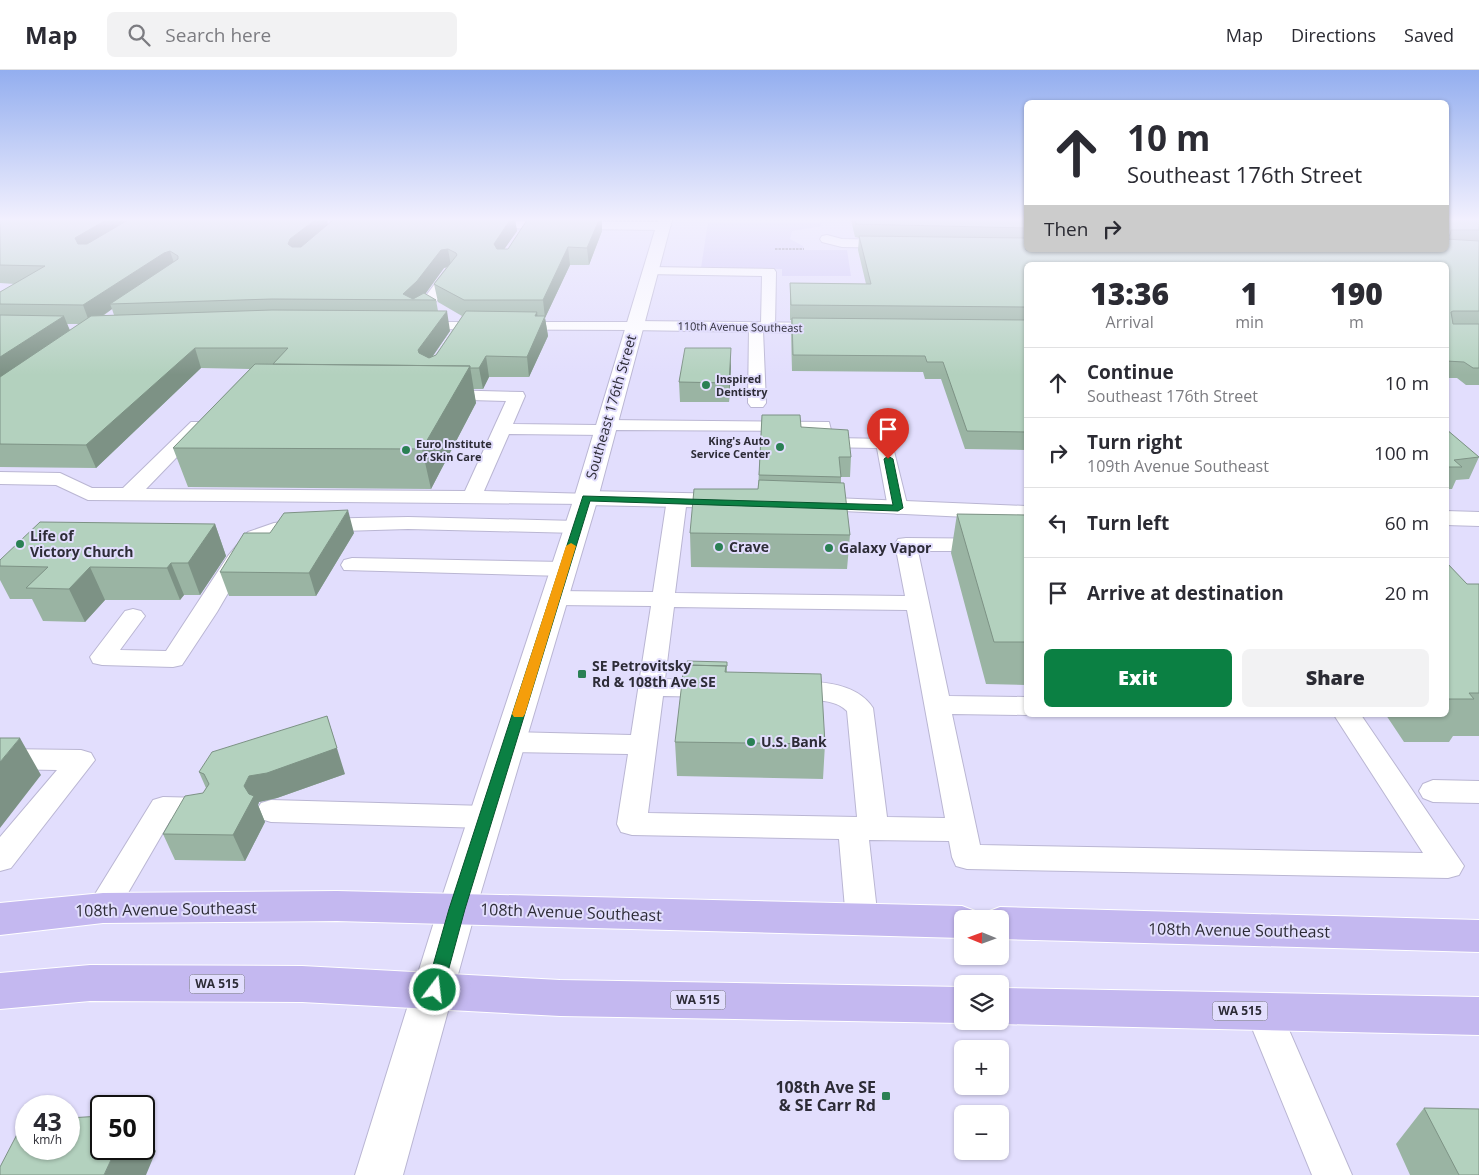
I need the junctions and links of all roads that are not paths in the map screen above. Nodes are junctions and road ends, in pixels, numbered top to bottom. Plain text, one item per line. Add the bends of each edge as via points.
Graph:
1 (650, 271) edge
2 (451, 272) edge
3 (717, 272) edge
4 (428, 304) junction
5 (464, 325) junction
6 (634, 326) junction
7 (762, 327) junction
8 (848, 328) edge
9 (453, 341) edge
10 (428, 395) edge
11 (757, 403) dead end
12 (209, 413) edge
13 (606, 427) junction
14 (503, 429) junction
15 (0, 478) edge
16 (129, 494) junction
17 (472, 497) junction
18 (586, 498) junction
19 (677, 499) junction
20 (754, 502) edge
21 (792, 504) edge
22 (898, 508) junction
23 (1024, 513) edge
24 (1449, 518) edge
25 (1479, 519) edge
26 (577, 527) junction
27 (1024, 546) edge
28 (352, 565) dead end
29 (559, 583) junction
30 (663, 599) junction
31 (918, 603) junction
32 (133, 616) dead end
33 (651, 687) junction
34 (738, 690) edge
35 (767, 691) edge
36 (937, 704) junction
37 (1024, 706) edge
38 (1348, 717) edge
39 (510, 742) junction
40 (643, 745) junction
41 (0, 759) edge
42 (1433, 791) dead end
43 (1479, 792) edge
44 (204, 809) edge
45 (271, 811) dead end
46 (486, 817) junction
47 (863, 828) junction
48 (962, 830) junction
49 (0, 859) edge
50 (103, 908) junction
51 (457, 909) junction
52 (0, 919) edge
53 (862, 920) junction
54 (954, 922) edge
55 (1009, 923) edge
56 (1479, 936) edge
57 (435, 990) junction
58 (0, 991) edge
59 (954, 1006) edge
60 (1009, 1006) edge
61 (1263, 1012) junction
62 (1479, 1016) edge
63 (379, 1175) edge
64 (1332, 1175) edge

1 - 6 main road, Southeast 176th Street
2 - 4 lane
3 - 7 lane via 769,272
4 - 5 lane
4 - 5 lane via 396,324
5 - 6 lane
5 - 9 lane
6 - 7 main road, 110th Avenue Southeast
6 - 13 main road, Southeast 176th Street
7 - 8 main road, 110th Avenue Southeast
7 - 11 lane
10 - 14 lane via 517,396
12 - 16 lane
13 - 14 lane
13 - 18 main road, Southeast 176th Street
13 - 22 lane via 823,426 825,443 885,443
14 - 17 lane
15 - 16 lane via 60,479 88,494
16 - 17 lane
17 - 18 lane
18 - 19 main road
18 - 26 main road, Southeast 176th Street
19 - 20 main road
19 - 30 lane
21 - 22 main road
22 - 23 main road
24 - 25 main road
26 - 29 main road, Southeast 176th Street
26 - 32 lane via 355,524 278,527 255,536 173,659 102,657
27 - 31 lane via 906,544
28 - 29 lane
29 - 30 lane
29 - 39 main road, Southeast 176th Street
30 - 31 lane
30 - 33 lane
31 - 36 lane
33 - 34 lane
33 - 40 lane
35 - 47 lane via 834,693 852,699 860,708
36 - 37 lane
36 - 48 lane
38 - 48 lane via 1448,866 967,857
39 - 40 lane
39 - 46 main road, Southeast 176th Street
40 - 47 lane via 632,824
41 - 49 lane via 81,760
42 - 43 lane
44 - 50 lane via 164,808
45 - 46 lane
46 - 51 main road, Southeast 176th Street
47 - 48 lane
47 - 53 lane
50 - 51 main road, 108th Avenue Southeast via 337,906
50 - 52 main road, 108th Avenue Southeast
51 - 53 main road, 108th Avenue Southeast
51 - 57 main road, Southeast 176th Street
53 - 54 main road, 108th Avenue Southeast
55 - 56 main road, 108th Avenue Southeast
57 - 58 main road, WA 515 via 302,984 90,983
57 - 59 main road, WA 515 via 560,998
57 - 63 main road, Southeast 176th Street
60 - 61 main road, WA 515
61 - 62 main road, WA 515
61 - 64 lane

